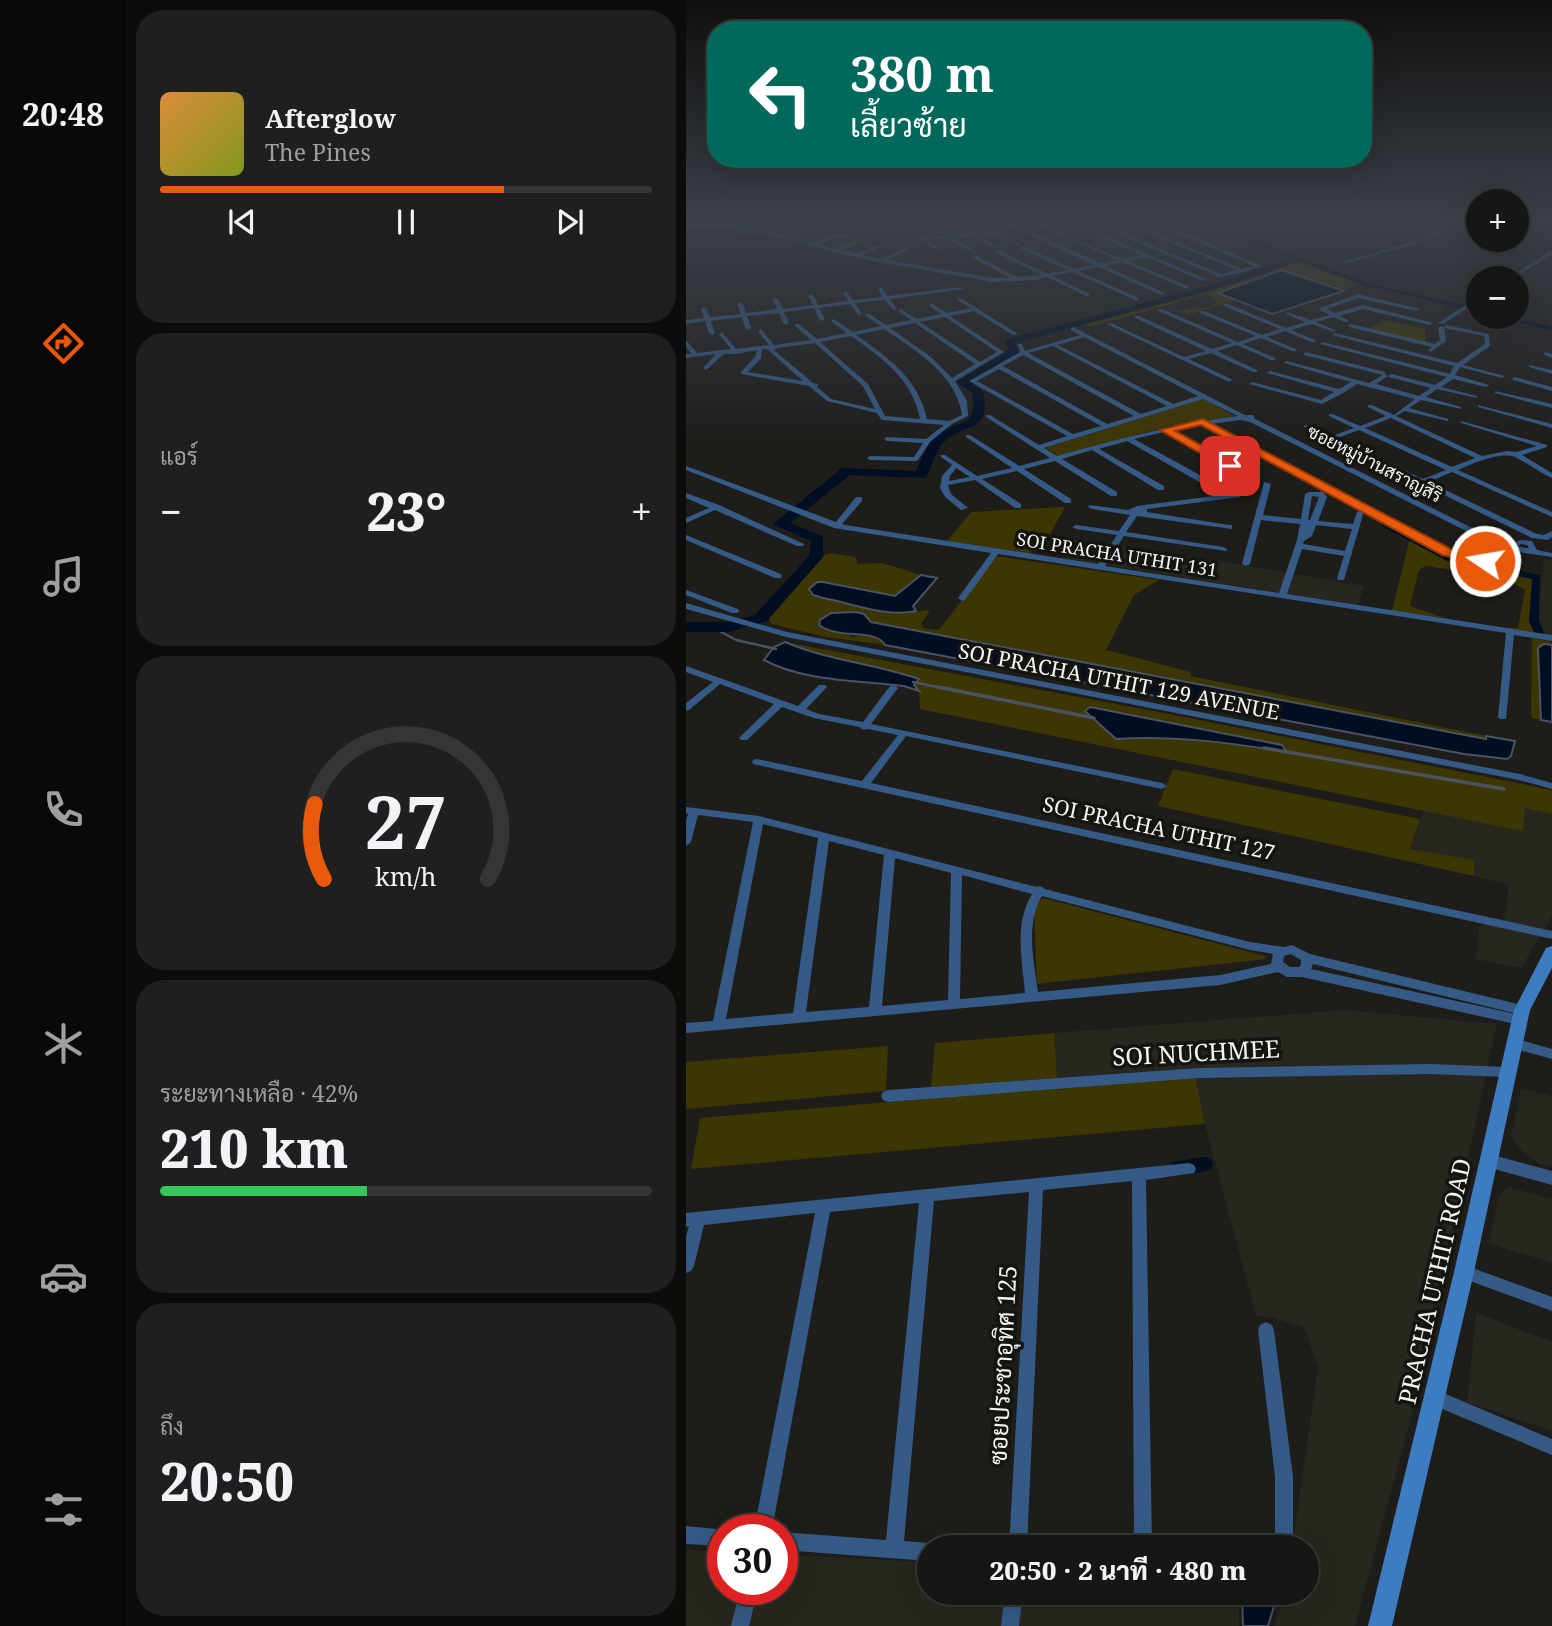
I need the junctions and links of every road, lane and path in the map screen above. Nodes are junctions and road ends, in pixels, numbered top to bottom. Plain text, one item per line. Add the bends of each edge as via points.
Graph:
1 (811, 296) dead end
2 (848, 297) edge
3 (896, 297) edge
4 (923, 297) edge
5 (1132, 297) edge
6 (1352, 297) edge
7 (1359, 297) edge
8 (887, 298) junction
9 (959, 299) dead end
10 (1137, 299) dead end
11 (776, 300) dead end
12 (851, 302) junction
13 (740, 304) dead end
14 (1226, 305) dead end
15 (1466, 306) edge
16 (816, 307) junction
17 (704, 309) dead end
18 (974, 309) junction
19 (1160, 310) dead end
20 (780, 311) junction
21 (1202, 312) dead end
22 (1288, 313) dead end
23 (859, 314) dead end
24 (945, 314) junction
25 (744, 315) junction
26 (1332, 315) junction
27 (868, 316) dead end
28 (1403, 316) junction
29 (1137, 317) dead end
30 (822, 318) dead end
31 (707, 320) junction
32 (834, 321) dead end
33 (915, 321) junction
34 (1309, 321) junction
35 (686, 322) edge
36 (786, 323) dead end
37 (797, 324) dead end
38 (1109, 324) dead end
39 (1438, 326) junction
40 (884, 327) junction
41 (748, 328) dead end
42 (1284, 328) junction
43 (1073, 329) dead end
44 (761, 331) dead end
45 (712, 332) dead end
46 (722, 334) dead end
47 (851, 334) junction
48 (1015, 334) dead end
49 (1387, 334) junction
50 (1044, 335) dead end
51 (1085, 335) junction
52 (1258, 335) junction
53 (1313, 341) dead end
54 (686, 342) edge
55 (813, 342) junction
56 (1234, 343) junction
57 (1056, 344) junction
58 (1322, 344) dead end
59 (1371, 344) junction
60 (1427, 344) junction
61 (1020, 345) dead end
62 (1436, 346) junction
63 (772, 348) junction
64 (760, 350) junction
65 (1294, 350) dead end
66 (1210, 351) junction
67 (736, 352) junction
68 (721, 353) junction
69 (1023, 353) junction
70 (1357, 353) junction
71 (1306, 354) dead end
72 (1417, 354) junction
73 (695, 355) junction
74 (686, 356) edge
75 (1184, 359) junction
76 (1273, 359) dead end
77 (1287, 363) dead end
78 (1341, 363) junction
79 (1402, 364) junction
80 (980, 365) junction
81 (1458, 365) junction
82 (998, 366) junction
83 (1531, 366) dead end
84 (706, 368) dead end
85 (1255, 371) dead end
86 (1552, 372) edge
87 (1270, 373) dead end
88 (1325, 373) junction
89 (1387, 374) junction
90 (1502, 376) dead end
91 (1451, 377) junction
92 (1515, 379) dead end
93 (1229, 380) dead end
94 (1357, 381) junction
95 (951, 382) junction
96 (1252, 384) dead end
97 (816, 385) junction
98 (1371, 385) junction
99 (1486, 385) dead end
100 (1436, 387) junction
101 (1552, 388) edge
102 (1341, 392) junction
103 (1497, 392) dead end
104 (1206, 396) junction
105 (1475, 397) dead end
106 (1420, 398) junction
107 (1173, 406) junction
108 (1370, 406) dead end
109 (1480, 406) dead end
110 (1552, 406) edge
111 (1459, 408) dead end
112 (880, 412) junction
113 (1397, 413) junction
114 (1331, 415) dead end
115 (988, 416) dead end
116 (1140, 416) junction
117 (1241, 417) junction
118 (1446, 420) dead end
119 (924, 421) junction
120 (1203, 422) junction
121 (1463, 422) dead end
122 (950, 423) junction
123 (1306, 426) dead end
124 (1552, 426) edge
125 (1108, 427) junction
126 (1361, 428) junction
127 (1165, 430) junction
128 (968, 436) dead end
129 (1073, 437) junction
130 (1332, 438) junction
131 (887, 439) dead end
132 (1129, 439) junction
133 (928, 441) junction
134 (1549, 445) edge
135 (1039, 447) junction
136 (1093, 448) junction
137 (1516, 454) junction
138 (943, 456) dead end
139 (870, 458) dead end
140 (1056, 458) junction
141 (1483, 459) junction
142 (956, 464) junction
143 (1552, 467) edge
144 (686, 468) edge
145 (1019, 468) junction
146 (1541, 468) junction
147 (1454, 470) junction
148 (1552, 476) edge
149 (1252, 477) dead end
150 (977, 478) junction
151 (1206, 482) dead end
152 (1423, 482) junction
153 (944, 484) junction
154 (1267, 484) dead end
155 (1161, 488) dead end
156 (1114, 494) dead end
157 (686, 495) edge
158 (1237, 495) dead end
159 (859, 499) dead end
160 (1068, 500) dead end
161 (1018, 506) dead end
162 (716, 507) junction
163 (1092, 507) dead end
164 (964, 508) dead end
165 (1142, 511) junction
166 (1361, 512) dead end
167 (1130, 514) junction
168 (1552, 515) edge
169 (1258, 517) junction
170 (686, 521) edge
171 (1303, 521) junction
172 (1313, 522) junction
173 (837, 526) junction
174 (1076, 527) dead end
175 (1229, 527) dead end
176 (1356, 527) junction
177 (1552, 533) edge
178 (1121, 534) junction
179 (686, 537) edge
180 (1486, 537) junction
181 (1300, 543) junction
182 (800, 544) dead end
183 (1223, 549) dead end
184 (996, 551) junction
185 (1552, 553) edge
186 (1348, 554) junction
187 (1466, 558) junction
188 (1246, 564) dead end
189 (1505, 565) dead end
190 (1100, 567) junction
191 (778, 576) dead end
192 (1341, 579) dead end
193 (686, 592) edge
194 (1282, 595) junction
195 (962, 598) dead end
196 (686, 609) edge
197 (735, 611) dead end
198 (1510, 632) junction
199 (1552, 638) edge
200 (686, 669) edge
201 (719, 681) junction
202 (822, 687) dead end
203 (893, 688) dead end
204 (780, 703) junction
205 (686, 708) edge
206 (800, 710) junction
207 (1503, 718) dead end
208 (864, 727) junction
209 (904, 733) junction
210 (744, 738) dead end
211 (757, 762) dead end
212 (1520, 777) junction
213 (1552, 779) edge
214 (865, 784) junction
215 (1162, 786) dead end
216 (1552, 786) edge
217 (690, 810) edge
218 (760, 818) junction
219 (824, 835) junction
220 (686, 842) edge
221 (890, 853) junction
222 (957, 870) junction
223 (1040, 890) junction
224 (1552, 935) edge
225 (1283, 951) junction
226 (1552, 952) edge
227 (1307, 958) junction
228 (1279, 967) junction
229 (1301, 971) junction
230 (1032, 997) junction
231 (954, 1004) junction
232 (875, 1011) junction
233 (1521, 1015) junction
234 (799, 1018) junction
235 (718, 1026) junction
236 (686, 1028) edge
237 (1513, 1043) junction
238 (1552, 1054) edge
239 (1507, 1072) junction
240 (888, 1096) dead end
241 (1489, 1161) junction
242 (1189, 1169) dead end
243 (1139, 1176) junction
244 (1552, 1178) edge
245 (1035, 1186) junction
246 (927, 1196) junction
247 (824, 1206) junction
248 (692, 1219) edge
249 (686, 1266) edge
250 (1464, 1272) junction
251 (1552, 1304) edge
252 (1266, 1330) dead end
253 (1434, 1397) junction
254 (1552, 1447) edge
255 (766, 1514) edge
256 (686, 1535) edge
257 (1019, 1535) edge
258 (1143, 1535) edge
259 (1284, 1535) edge
260 (707, 1536) edge
261 (798, 1542) edge
262 (894, 1549) junction
263 (917, 1551) edge
264 (745, 1605) edge
265 (1012, 1605) edge
266 (740, 1626) edge
267 (1010, 1626) edge
268 (1380, 1626) edge

1 - 16 street
2 - 12 street
3 - 8 street
4 - 24 street
5 - 10 street
6 - 26 street via 1322,309
7 - 28 street via 1420,307
8 - 12 street
8 - 33 street
9 - 18 street
11 - 20 street
12 - 16 street
12 - 23 street
13 - 25 street
14 - 42 street
15 - 39 street
16 - 20 street
16 - 30 street
17 - 31 street
18 - 24 street
18 - 48 street
19 - 56 street
20 - 25 street
20 - 36 street
21 - 52 street
22 - 34 street
24 - 33 street
24 - 80 street via 1001,352
25 - 31 street
25 - 41 street
26 - 28 street via 1366,307
26 - 34 street
26 - 49 street
27 - 40 street
28 - 39 street
29 - 66 street
31 - 35 street
31 - 45 street
32 - 47 street
33 - 40 street
33 - 80 street
34 - 42 street
34 - 59 street
37 - 55 street
38 - 75 street
39 - 60 street
39 - 62 street via 1443,341
39 - 81 street via 1487,335 1488,345
40 - 47 street
40 - 95 street
42 - 52 street
42 - 53 street
43 - 51 street, ซอยหมู่บ้านสราญสิริ
44 - 63 street
46 - 67 street
47 - 55 street
47 - 119 street via 907,379 919,397
49 - 59 street
49 - 60 street
50 - 57 street
51 - 57 street
51 - 104 street, ซอยหมู่บ้านสราญสิริ
52 - 56 street
52 - 65 street
54 - 73 street
55 - 63 street
55 - 112 street via 866,385
56 - 66 street
56 - 76 street
57 - 69 street
57 - 107 street
58 - 70 street
59 - 70 street
59 - 72 street
60 - 62 street
60 - 72 street
61 - 69 street
62 - 72 street
63 - 64 street
63 - 97 street
64 - 67 street
64 - 97 street via 743,373
66 - 75 street
66 - 85 street
67 - 68 street
68 - 73 street
68 - 84 street
69 - 82 street
69 - 116 street
70 - 78 street
70 - 79 street
71 - 78 street
72 - 79 street
72 - 81 street
73 - 74 street
75 - 93 street
77 - 88 street
78 - 88 street
78 - 89 street
79 - 89 street
79 - 91 street
80 - 95 street
81 - 90 street
81 - 91 street
82 - 125 street
82 - 129 street via 972,382
83 - 86 street
87 - 102 street
88 - 94 street
89 - 98 street
89 - 100 street
91 - 99 street
91 - 100 street
92 - 101 street
94 - 98 street
94 - 102 street
95 - 122 street via 967,414
96 - 102 street via 1320,402
97 - 112 street via 832,401
98 - 106 street
100 - 105 street
100 - 106 street
103 - 110 street
104 - 107 street
104 - 117 street, ซอยหมู่บ้านสราญสิริ
106 - 111 street
106 - 113 street
107 - 116 street
108 - 113 street
109 - 124 street
112 - 119 street via 884,419
113 - 118 street
113 - 126 street
113 - 141 street
114 - 126 street
115 - 135 street
116 - 125 street
117 - 120 street
117 - 180 street, ซอยหมู่บ้านสราญสิริ via 1251,416
119 - 122 street
120 - 127 street
120 - 187 street
121 - 134 street
122 - 133 street
123 - 130 street
125 - 129 street
126 - 130 street
126 - 147 street
127 - 132 street
127 - 149 street
128 - 145 street
129 - 135 street
130 - 152 street
131 - 133 street
132 - 136 street
132 - 151 street
133 - 139 street via 916,459
134 - 137 street
135 - 140 street
136 - 140 street
136 - 155 street
137 - 141 street
137 - 146 street
138 - 142 street
140 - 145 street
140 - 156 street
141 - 147 street
142 - 150 street
142 - 153 street
143 - 146 street
144 - 173 street, SOI PRACHA UTHIT 131
145 - 150 street
145 - 160 street
146 - 148 street
147 - 152 street
147 - 168 street
150 - 153 street
150 - 161 street
152 - 177 street via 1535,536 1545,538
153 - 164 street via 947,495
154 - 169 street
157 - 162 street
158 - 165 street
159 - 173 street
162 - 170 street
162 - 182 street
163 - 167 street
165 - 167 street
165 - 175 street
166 - 176 street
167 - 178 street
169 - 171 street
169 - 188 street
171 - 172 street
171 - 172 street via 1309,494 1318,493 1323,497
171 - 181 street
172 - 176 street
172 - 181 street
173 - 184 street, SOI PRACHA UTHIT 131
174 - 178 street
176 - 186 street
178 - 183 street
178 - 190 street
179 - 191 street
180 - 185 street, ซอยหมู่บ้านสราญสิริ
180 - 187 street
181 - 186 street
181 - 194 street
184 - 190 street, SOI PRACHA UTHIT 131
184 - 195 street
186 - 192 street
187 - 189 street
190 - 194 street, SOI PRACHA UTHIT 131
193 - 197 street
194 - 198 street, SOI PRACHA UTHIT 131
196 - 212 street, SOI PRACHA UTHIT 129 AVENUE via 786,634
198 - 199 street, SOI PRACHA UTHIT 131
198 - 207 street
200 - 201 street
201 - 204 street
201 - 205 street
202 - 206 street
203 - 208 street
204 - 206 street
204 - 210 street
206 - 208 street
208 - 209 street
209 - 214 street
209 - 215 street
211 - 214 street, SOI PRACHA UTHIT 127
212 - 213 street
212 - 216 street
214 - 224 street, SOI PRACHA UTHIT 127
217 - 218 street
217 - 220 street
218 - 219 street
218 - 235 street
219 - 221 street
219 - 234 street
221 - 222 street
221 - 232 street
222 - 223 street
222 - 231 street
223 - 225 street
223 - 230 street via 1028,917
225 - 227 street via 1296,950
225 - 228 street via 1277,956
226 - 233 main road, PRACHA UTHIT ROAD
227 - 229 street
227 - 233 street
228 - 229 street via 1292,973
228 - 230 street via 1220,980
229 - 233 street
230 - 231 street
231 - 232 street
232 - 234 street
233 - 237 main road, PRACHA UTHIT ROAD
234 - 235 street
235 - 236 street
237 - 238 street
237 - 239 main road, PRACHA UTHIT ROAD
239 - 240 street, SOI NUCHMEE via 1199,1073
239 - 241 main road, PRACHA UTHIT ROAD
241 - 244 street
241 - 250 main road, PRACHA UTHIT ROAD
242 - 243 street
243 - 245 street
243 - 258 street
245 - 246 street
245 - 257 street, ซอยประชาอุทิศ 125
246 - 247 street
246 - 262 street
247 - 248 street
247 - 255 street
248 - 249 street
250 - 251 street
250 - 253 main road, PRACHA UTHIT ROAD
252 - 259 street via 1284,1477
253 - 254 street
253 - 268 main road, PRACHA UTHIT ROAD
256 - 260 street
261 - 262 street
262 - 263 street
264 - 266 street
265 - 267 street

